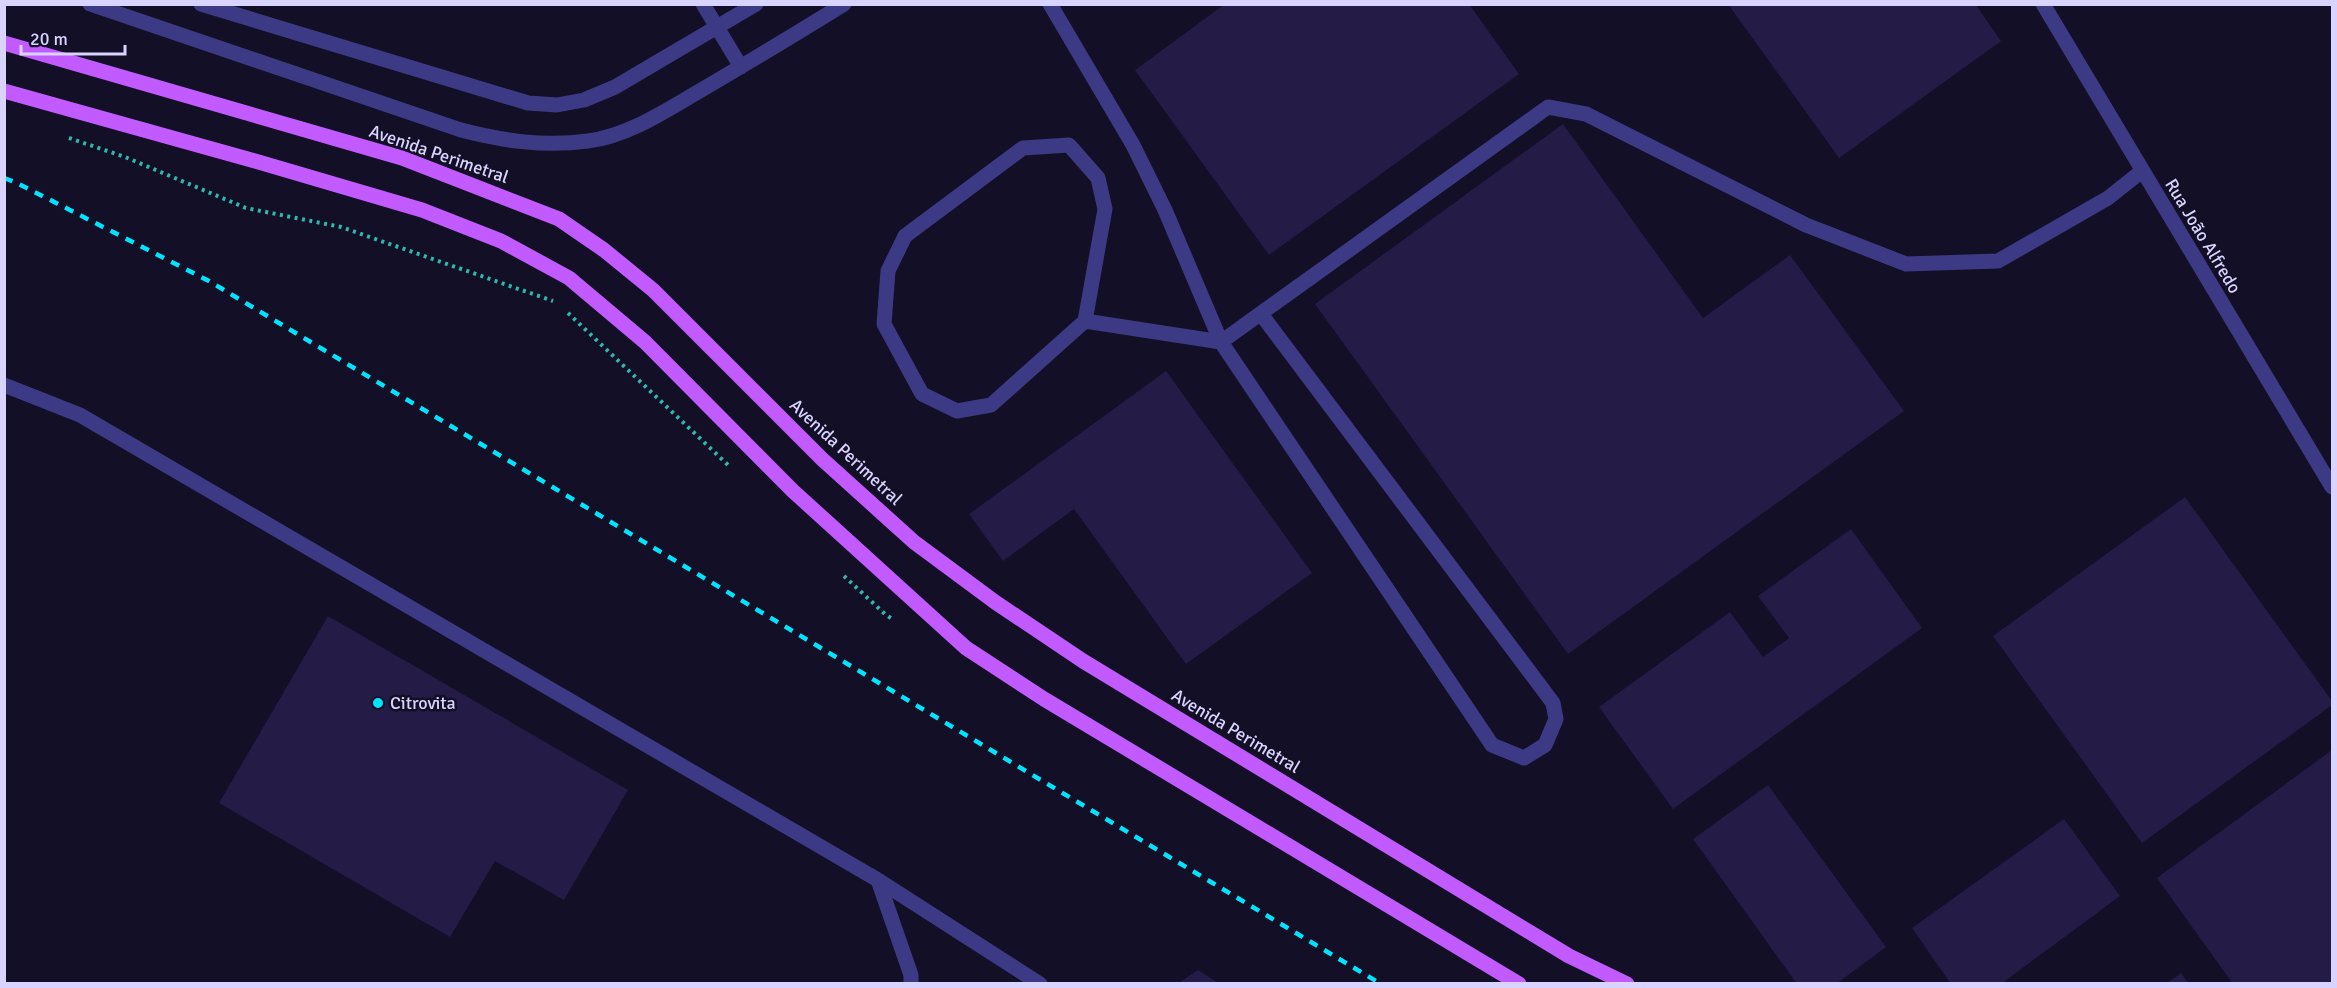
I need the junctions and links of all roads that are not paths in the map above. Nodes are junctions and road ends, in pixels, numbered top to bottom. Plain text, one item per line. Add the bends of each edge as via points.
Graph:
1 (90, 4) edge
2 (201, 4) edge
3 (703, 4) edge
4 (756, 4) edge
5 (844, 4) edge
6 (1050, 4) edge
7 (2043, 4) edge
8 (717, 28) junction
9 (4, 43) edge
10 (741, 67) junction
11 (4, 91) edge
12 (2142, 171) junction
13 (1261, 314) junction
14 (1085, 321) junction
15 (1221, 342) junction
16 (4, 385) edge
17 (2332, 487) edge
18 (878, 880) junction
19 (911, 984) edge
20 (1040, 984) edge
21 (1519, 984) edge
22 (1627, 984) edge

1 - 10 street via 502,141 544,145 590,141 630,129
2 - 8 street via 528,103 557,105 584,100 615,87
3 - 8 street
4 - 8 street
5 - 10 street
6 - 15 street via 1133,145
7 - 12 street, Rua João Alfredo
8 - 10 street
9 - 22 main road, Avenida Perimetral via 402,158 559,219 653,290 822,459 914,542 995,602 1083,661 1558,950
11 - 21 main road via 422,210 501,241 569,278 645,342 793,491 966,648 1054,705
12 - 13 street via 2108,198 1998,261 1906,264 1806,225 1586,114 1548,107
12 - 17 street, Rua João Alfredo
13 - 15 street
13 - 15 street via 1553,703 1556,719 1545,745 1524,758 1492,746
14 - 14 street via 991,405 957,411 922,394 884,324 888,271 905,236 1023,148 1069,145 1098,178 1106,209
14 - 15 street
16 - 18 street via 80,415
18 - 19 street
18 - 20 street

